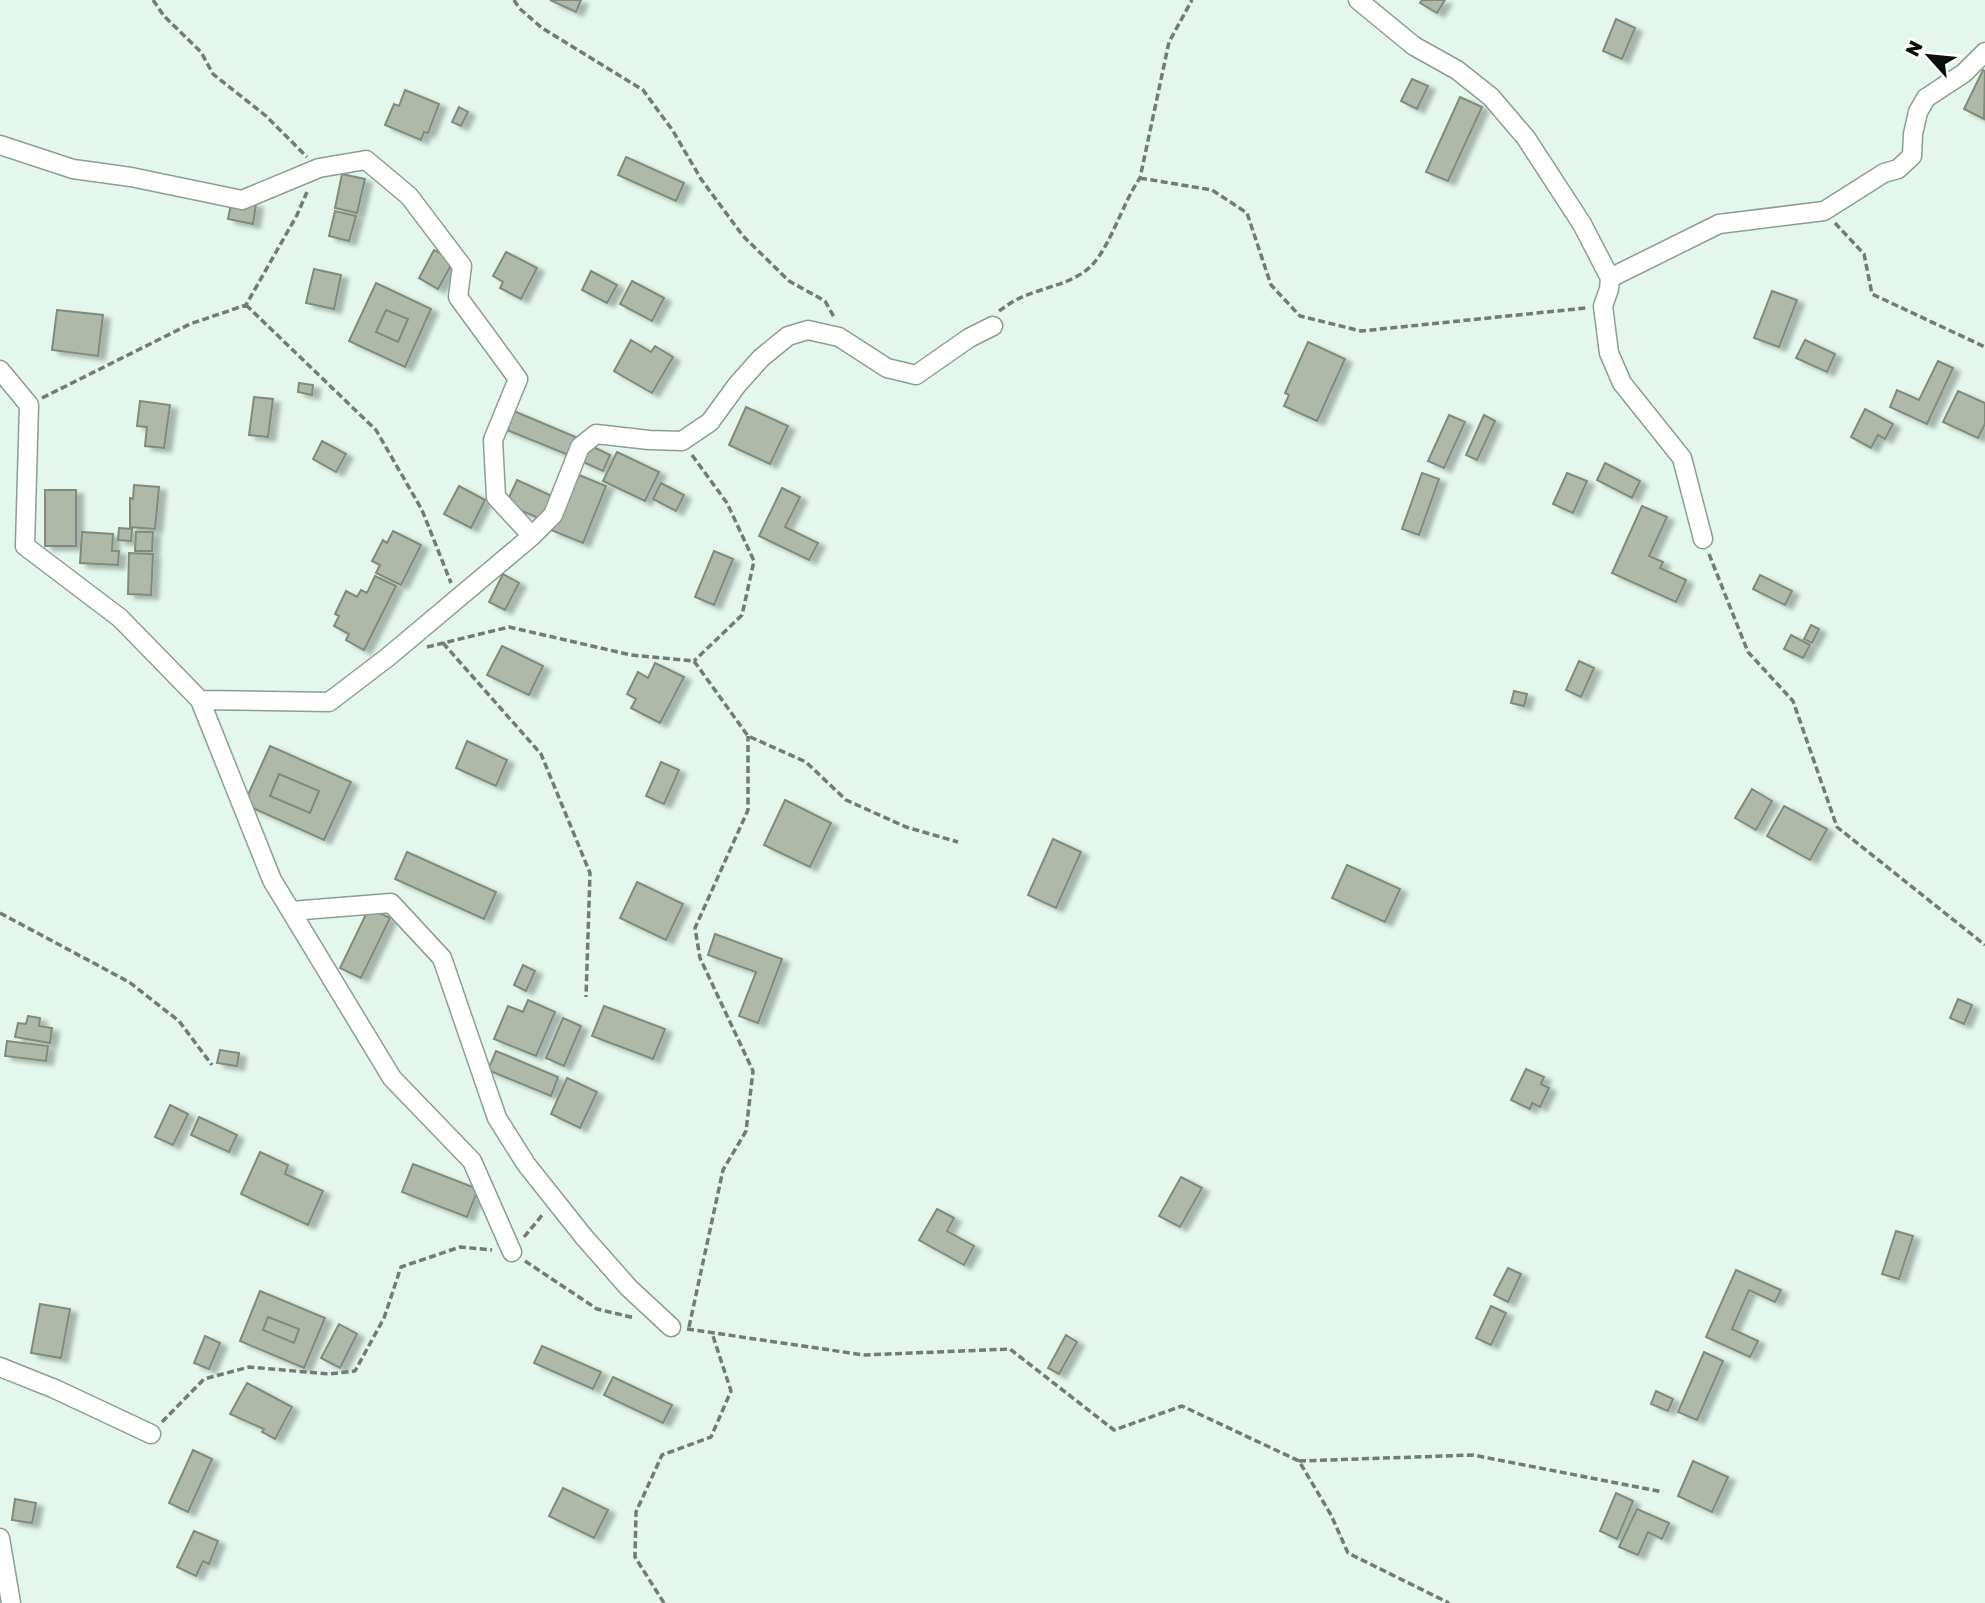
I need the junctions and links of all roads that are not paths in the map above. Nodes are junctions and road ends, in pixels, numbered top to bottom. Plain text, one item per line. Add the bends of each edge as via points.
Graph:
1 (1358, 0) edge
2 (1985, 52) edge
3 (0, 145) edge
4 (1610, 278) junction
5 (993, 326) road end
6 (0, 370) edge
7 (532, 536) junction
8 (1703, 539) road end
9 (200, 701) junction
10 (291, 911) junction
11 (512, 1252) road end
12 (680, 1328) road end
13 (0, 1367) edge
14 (151, 1434) road end
15 (0, 1538) edge
16 (11, 1603) edge

1 - 4 street via 1414,46 1457,70 1491,97 1527,138 1588,234
2 - 4 street via 1964,73 1926,98 1918,113 1912,156 1898,169 1824,211 1719,224
3 - 7 street via 73,169 242,200 319,167 366,160 409,196 462,266 458,297 518,379 493,440 496,497
4 - 8 street via 1603,306 1609,353 1622,383 1682,458
5 - 7 street via 916,375 887,368 839,337 808,330 788,336 753,367 710,422 682,441 596,434 580,447 554,515
6 - 9 street via 29,405 25,546 120,618
7 - 9 street via 329,702
9 - 10 street via 272,880
10 - 11 street via 391,1078 472,1161
10 - 12 street via 391,903 442,958 497,1118 526,1164 629,1288
13 - 14 street
15 - 16 street

